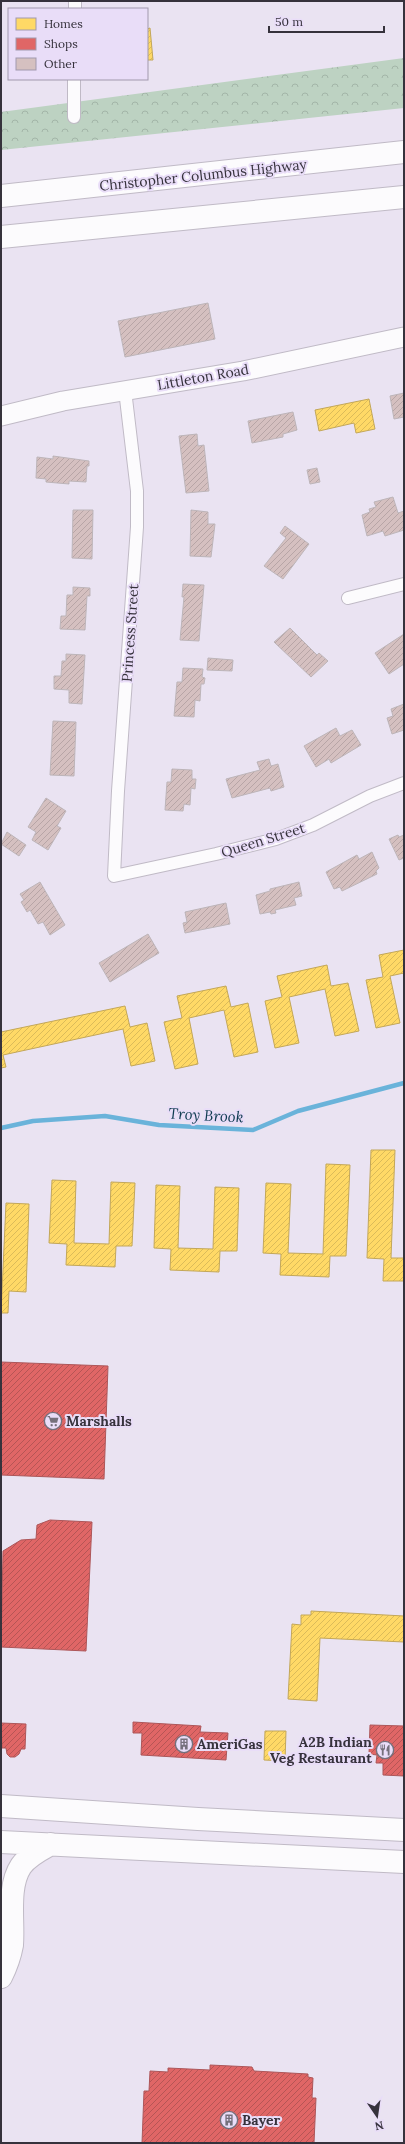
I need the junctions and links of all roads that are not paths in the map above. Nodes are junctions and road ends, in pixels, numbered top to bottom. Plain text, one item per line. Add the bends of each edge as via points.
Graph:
1 (74, 80) edge
2 (74, 117) dead end
3 (404, 152) edge
4 (1, 196) edge
5 (404, 197) edge
6 (1, 237) edge
7 (404, 336) edge
8 (125, 390) junction
9 (1, 416) edge
10 (404, 584) edge
11 (348, 598) dead end
12 (404, 783) edge
13 (114, 876) joint
14 (1, 1806) edge
15 (404, 1830) edge
16 (1, 1842) edge
17 (50, 1844) junction
18 (404, 1862) edge
19 (1, 1977) edge

1 - 2 street
3 - 4 highway, Christopher Columbus Highway
5 - 6 highway
7 - 8 main road, Littleton Road via 243,371
8 - 9 main road, Littleton Road
8 - 13 street, Princess Street via 137,491 138,527
10 - 11 street
12 - 13 street, Queen Street via 370,796 313,825 276,839
14 - 15 highway
16 - 17 highway
17 - 18 highway
17 - 19 highway via 37,1851 17,1875 12,1946

